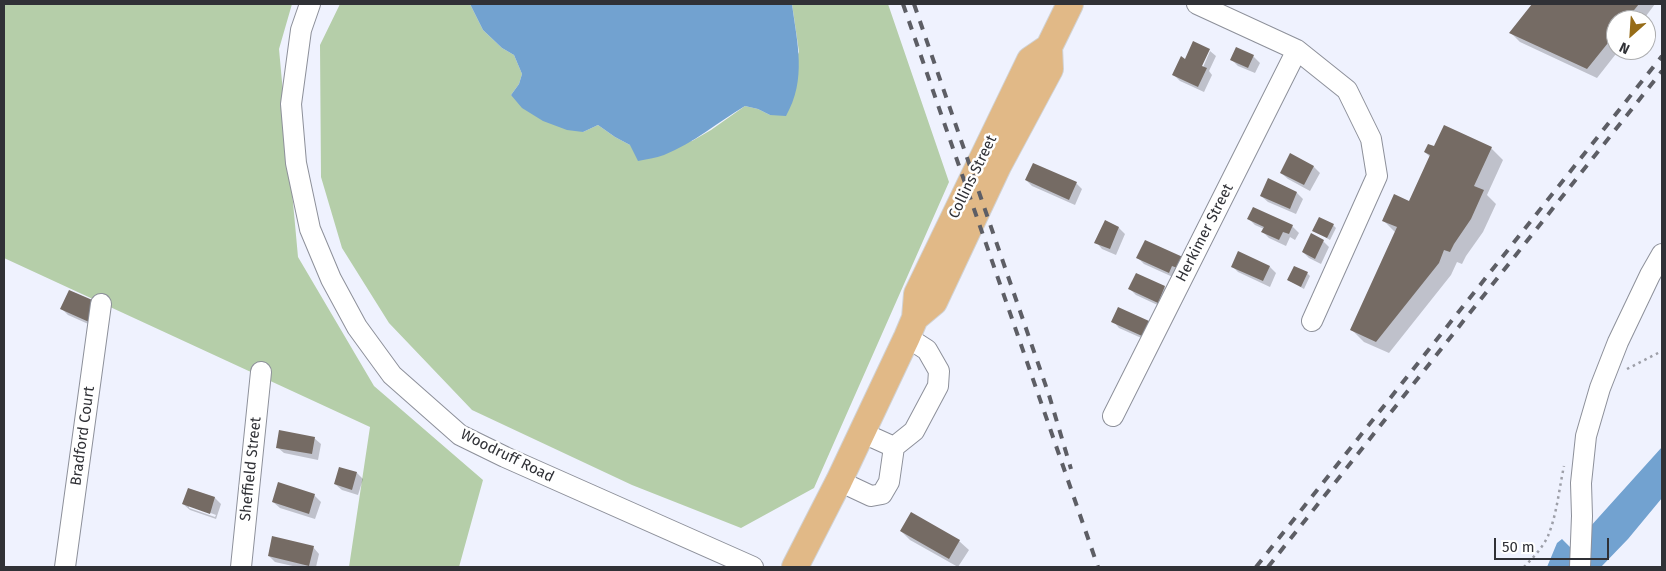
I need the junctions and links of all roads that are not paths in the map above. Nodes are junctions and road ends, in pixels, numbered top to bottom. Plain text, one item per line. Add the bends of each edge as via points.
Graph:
1 (310, 4) edge
2 (1070, 4) edge
3 (1197, 4) edge
4 (1297, 50) junction
5 (1662, 254) edge
6 (101, 304) dead end
7 (1312, 321) dead end
8 (911, 328) junction
9 (261, 372) dead end
10 (1114, 416) dead end
11 (863, 433) junction
12 (894, 447) junction
13 (839, 481) junction
14 (65, 567) edge
15 (241, 567) edge
16 (753, 567) edge
17 (795, 567) edge
18 (1580, 567) edge

1 - 16 street, Woodruff Road via 301,30 291,104 296,163 310,229 331,279 357,327 392,375 460,435
2 - 8 main road, Collins Street via 1049,47 1050,69 998,166 934,302
3 - 4 street
4 - 7 street via 1347,90 1371,139 1378,176
4 - 10 street, Herkimer Street
5 - 18 street via 1618,342 1586,436
6 - 14 street, Bradford Court
8 - 11 main road, Collins Street
8 - 12 street via 939,372 938,386 914,431
9 - 15 street, Sheffield Street
11 - 12 street
11 - 13 main road, Collins Street
12 - 13 street via 889,482 882,494 871,496
13 - 17 main road, Collins Street

